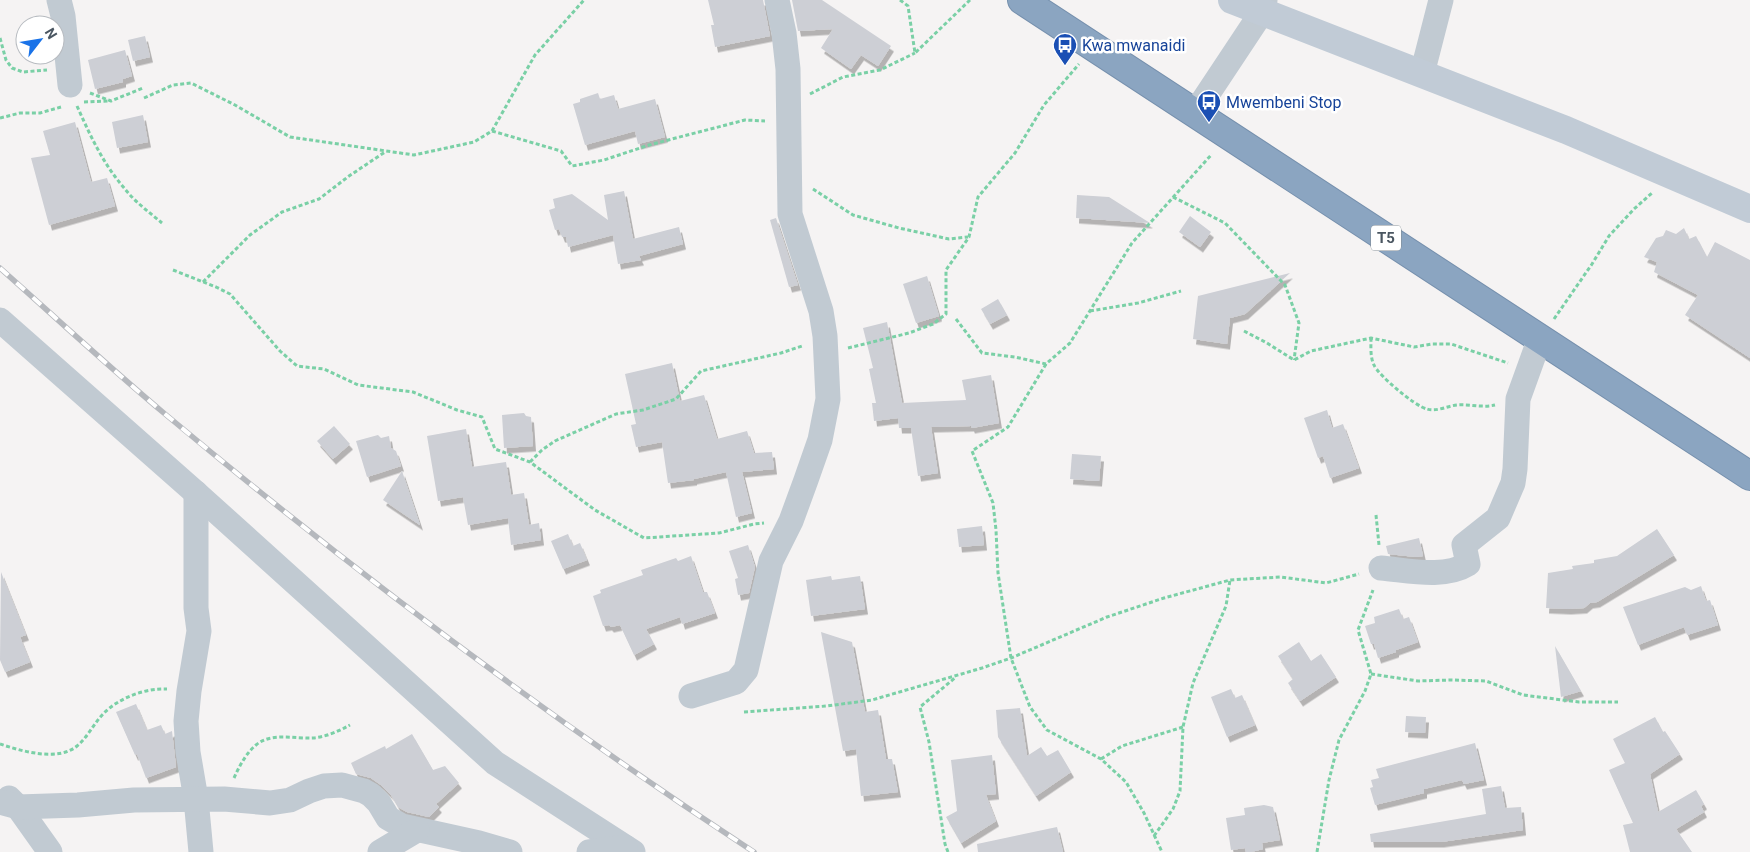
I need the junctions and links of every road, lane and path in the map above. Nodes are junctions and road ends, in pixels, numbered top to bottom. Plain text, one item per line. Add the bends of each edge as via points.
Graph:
1 (59, 0) edge
2 (584, 0) edge
3 (777, 0) edge
4 (900, 0) edge
5 (970, 0) edge
6 (1024, 0) edge
7 (1232, 0) edge
8 (1441, 0) edge
9 (1263, 6) edge
10 (1094, 46) junction
11 (914, 53) junction
12 (1422, 74) junction
13 (68, 95) joint
14 (144, 98) dead end
15 (111, 101) dead end
16 (1195, 113) junction
17 (788, 114) junction
18 (0, 118) edge
19 (492, 131) junction
20 (1229, 135) junction
21 (385, 152) junction
22 (788, 170) junction
23 (1671, 176) junction
24 (1173, 197) junction
25 (1750, 209) edge
26 (162, 223) dead end
27 (969, 237) junction
28 (173, 270) dead end
29 (203, 282) junction
30 (1181, 291) dead end
31 (1089, 311) junction
32 (956, 319) dead end
33 (0, 320) edge
34 (1244, 331) dead end
35 (1371, 338) junction
36 (1540, 338) junction
37 (826, 347) junction
38 (1294, 360) junction
39 (1046, 364) junction
40 (1528, 374) junction
41 (1518, 399) junction
42 (530, 462) junction
43 (1750, 476) edge
44 (196, 492) junction
45 (1376, 515) dead end
46 (791, 521) junction
47 (1381, 568) junction
48 (1230, 580) junction
49 (1011, 658) junction
50 (1371, 674) junction
51 (958, 676) junction
52 (189, 691) junction
53 (691, 696) dead end
54 (1618, 702) dead end
55 (744, 712) dead end
56 (350, 725) dead end
57 (1183, 727) junction
58 (0, 744) edge
59 (1102, 759) junction
60 (0, 790) edge
61 (196, 799) junction
62 (224, 799) junction
63 (9, 805) edge
64 (417, 830) junction
65 (1154, 837) junction
66 (629, 849) edge
67 (50, 852) edge
68 (201, 852) edge
69 (380, 852) edge
70 (510, 852) edge
71 (590, 852) edge
72 (948, 852) edge
73 (1162, 852) edge
74 (1316, 852) edge

1 - 13 street
2 - 19 path via 535,55
3 - 17 street via 788,69
4 - 11 path via 908,6
5 - 11 path
6 - 10 highway, T5
7 - 9 street
8 - 12 street
9 - 12 street
9 - 16 street
10 - 16 highway, T5
10 - 27 path via 1044,105 1014,154 978,197
11 - 17 path via 880,70 844,77 818,89
12 - 23 street via 1566,130
13 - 18 path via 40,113
14 - 21 path via 174,84 191,83 290,137
15 - 26 path via 75,102 94,144 119,182
16 - 20 highway, T5
17 - 19 path via 745,120 572,166 561,151
17 - 22 street
19 - 21 path via 474,142 414,155
20 - 24 path
20 - 36 highway, T5
21 - 29 path via 319,200 282,212 250,235
22 - 27 path via 853,215 949,239
22 - 37 street via 790,214 821,311
23 - 25 street
23 - 36 path via 1634,208 1609,236
24 - 31 path via 1132,243
24 - 38 path via 1225,223 1285,286 1299,323
27 - 37 path via 946,270 946,314 933,324 909,333 847,348
28 - 29 path
29 - 42 path via 230,294 297,366 324,369 358,384 413,392 482,418 495,449
30 - 31 path via 1138,303
31 - 39 path via 1070,344
32 - 39 path via 982,353
33 - 44 street
34 - 38 path
35 - 38 path via 1311,350
35 - 40 path via 1414,347 1451,344 1510,364
35 - 41 path via 1374,366 1403,394 1425,409 1455,405 1488,407
36 - 40 street
36 - 43 highway, T5
37 - 42 path via 804,345 701,370 676,399 643,410 616,414 555,441
37 - 46 street via 828,400 820,440
39 - 49 path via 1008,427 972,451 993,503 998,573
40 - 41 street
41 - 47 street via 1513,483 1498,518 1464,545 1468,564 1451,571
42 - 46 path via 595,510 644,538 719,533 754,524
44 - 52 street via 196,608 199,631
44 - 66 street via 495,763
45 - 47 path
46 - 53 street via 771,561 746,670 736,682
47 - 48 path via 1326,582 1281,577
47 - 50 path via 1358,630
48 - 49 path via 1107,617
48 - 57 path via 1226,606 1192,683
49 - 51 path
49 - 59 path via 1030,707 1047,730
50 - 54 path via 1418,681 1486,681 1523,695 1579,702
50 - 74 path via 1340,740
51 - 55 path via 872,700
51 - 72 path via 920,707
52 - 58 path via 155,688 125,698 104,712 77,746 62,752 46,755
52 - 61 street via 186,721 188,752
56 - 62 path via 315,738 273,738 256,744 240,766
57 - 59 path via 1122,746
57 - 65 path via 1180,791
59 - 65 path via 1126,782
60 - 63 street
61 - 62 street
61 - 63 street
61 - 68 street
62 - 64 street via 270,803 290,800 324,786 342,785 371,795 393,822
63 - 67 street
64 - 69 street
64 - 70 street
65 - 73 path
66 - 71 street

